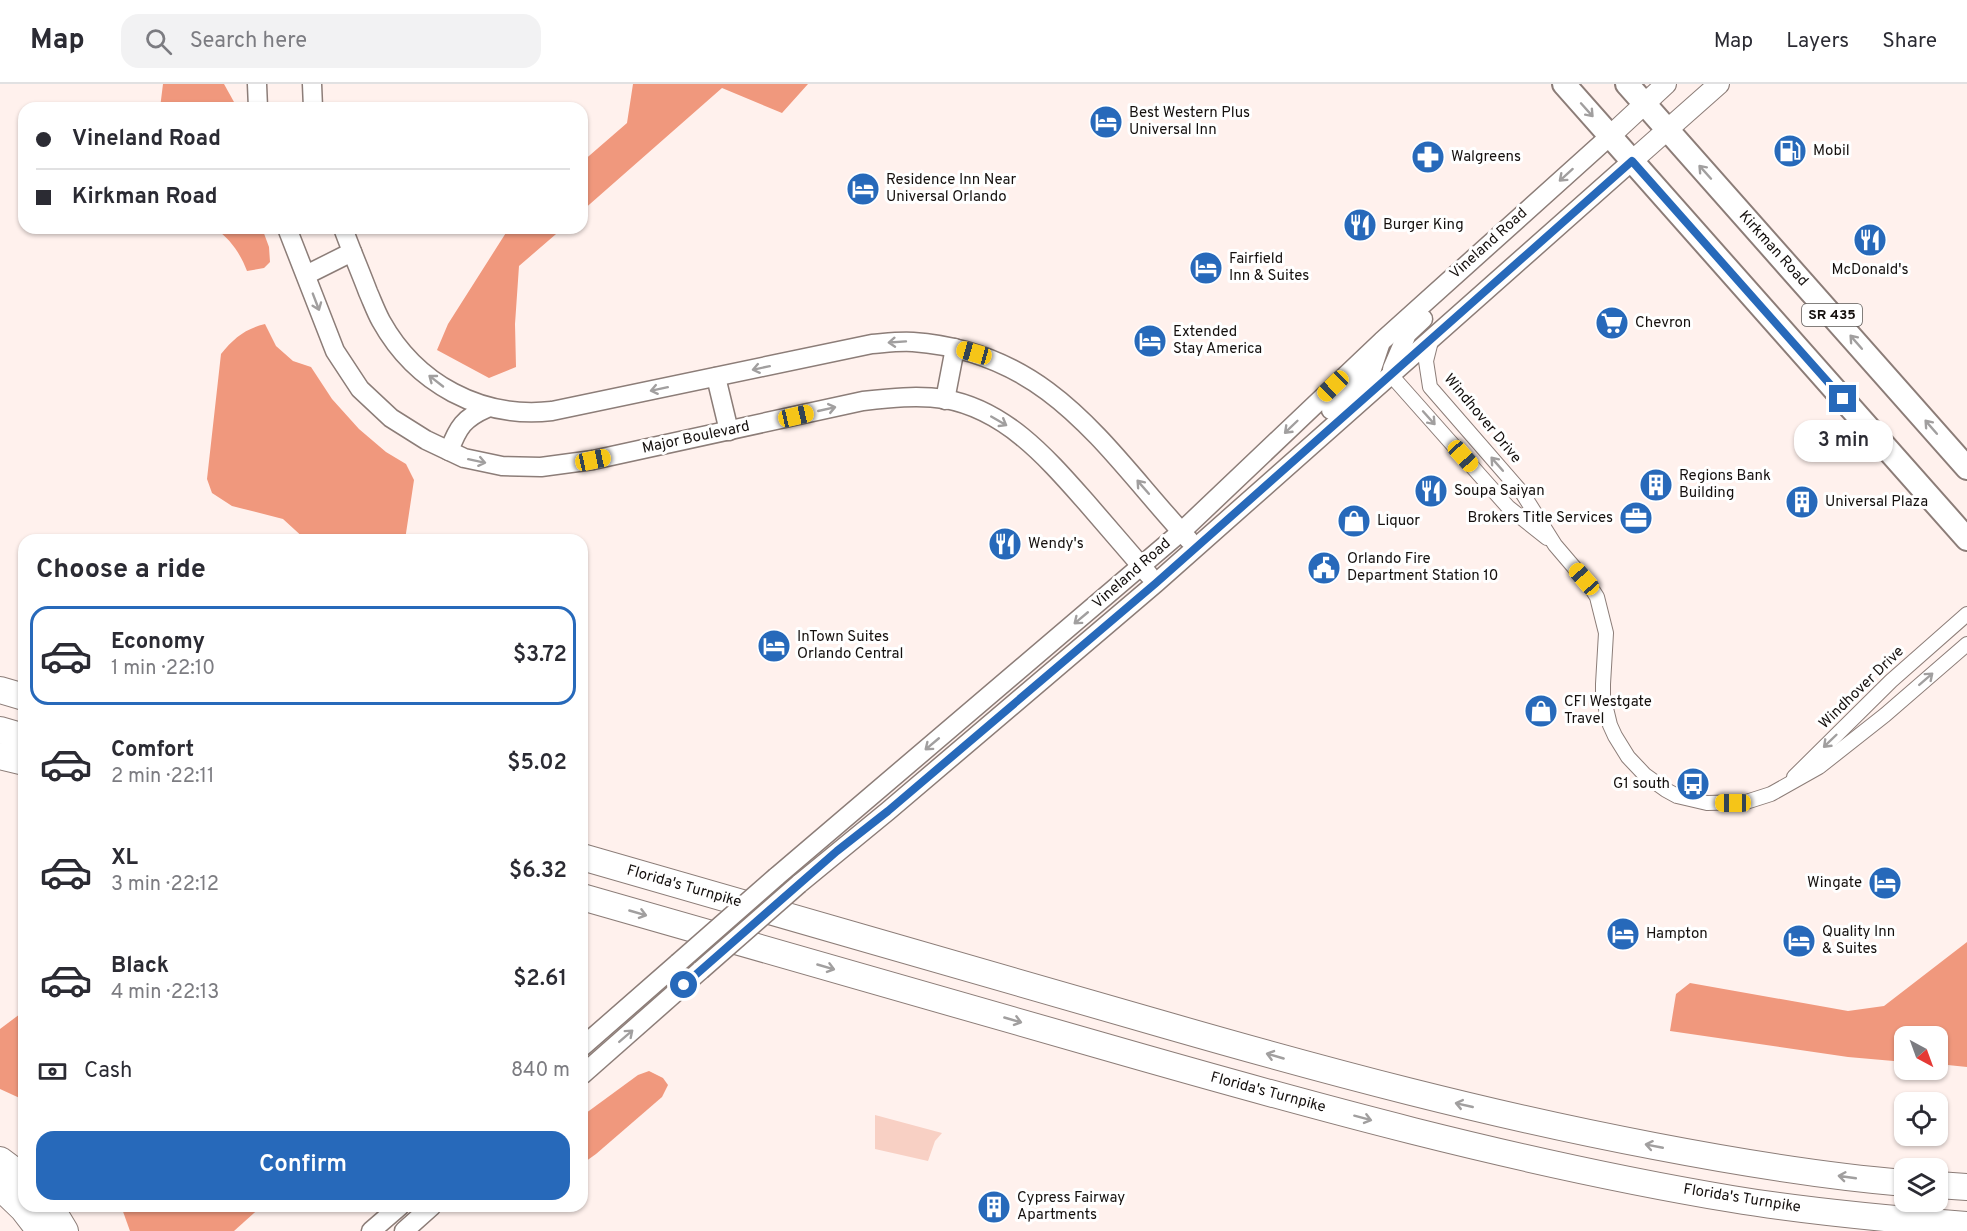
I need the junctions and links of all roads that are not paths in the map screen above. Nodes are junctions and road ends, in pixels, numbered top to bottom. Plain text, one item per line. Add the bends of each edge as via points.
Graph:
1 (257, 84) edge
2 (312, 84) edge
3 (1564, 84) edge
4 (1627, 84) edge
5 (1666, 84) edge
6 (1719, 84) edge
7 (258, 102) edge
8 (313, 102) edge
9 (1645, 104) junction
10 (1668, 130) junction
11 (1610, 136) junction
12 (1632, 161) junction
13 (289, 234) edge
14 (345, 234) edge
15 (352, 252) junction
16 (1464, 266) junction
17 (306, 275) junction
18 (1432, 337) junction
19 (1382, 341) junction
20 (955, 348) junction
21 (1390, 374) junction
22 (716, 377) junction
23 (945, 400) junction
24 (487, 408) junction
25 (729, 431) junction
26 (449, 451) junction
27 (1967, 468) edge
28 (1273, 480) junction
29 (1523, 494) junction
30 (1508, 507) junction
31 (1182, 531) junction
32 (1967, 539) edge
33 (1555, 545) junction
34 (1197, 548) junction
35 (1142, 566) junction
36 (1156, 583) junction
37 (1967, 614) edge
38 (1967, 644) edge
39 (0, 690) edge
40 (18, 695) edge
41 (1872, 700) junction
42 (1885, 715) junction
43 (0, 730) edge
44 (18, 735) edge
45 (0, 756) edge
46 (18, 760) edge
47 (1781, 789) junction
48 (588, 859) edge
49 (588, 899) edge
50 (588, 1042) edge
51 (588, 1069) edge
52 (0, 1160) edge
53 (18, 1174) edge
54 (1894, 1181) edge
55 (1948, 1186) edge
56 (0, 1187) edge
57 (1967, 1187) edge
58 (18, 1204) edge
59 (25, 1212) edge
60 (54, 1212) edge
61 (393, 1212) edge
62 (425, 1212) edge
63 (1967, 1225) edge
64 (40, 1231) edge
65 (65, 1231) edge
66 (371, 1231) edge
67 (404, 1231) edge

1 - 7 street
2 - 8 street
3 -> 11 main road, SR 435
4 - 9 main road, Kirkman Road / SR 435
5 - 9 main road, Vineland Road
6 - 10 main road, Vineland Road
9 - 10 main road, Kirkman Road / SR 435
9 - 11 main road, Vineland Road
10 - 12 main road, Vineland Road
27 -> 10 main road, Kirkman Road / SR 435
11 - 12 main road, SR 435
11 -> 16 street, Vineland Road
12 - 18 street, Vineland Road
12 - 32 main road, SR 435
13 - 17 street, Major Boulevard
14 - 15 street
15 - 17 street
24 -> 15 street via 447,391 410,361 381,321
16 - 19 street, Vineland Road
16 - 21 street via 1449,295 1407,334
17 -> 26 street, Major Boulevard via 335,351 360,389 392,418
18 - 21 street, Vineland Road
29 -> 18 street, Windhover Drive via 1430,387 1426,361
19 - 28 street via 1370,375 1317,423
19 -> 31 street, Vineland Road
20 -> 22 street via 911,341 872,344
20 - 23 street
31 -> 20 street via 1059,398 1032,378 994,359
21 - 28 street, Vineland Road
21 -> 30 street, Windhover Drive
22 -> 24 street via 550,411 526,413
22 - 25 street
25 -> 23 street, Major Boulevard via 862,401 903,397
23 -> 35 street, Major Boulevard via 979,410 1014,430 1043,454
24 - 26 street via 467,418
26 -> 25 street, Major Boulevard via 502,466 541,467
28 - 34 street, Vineland Road
29 - 30 street
29 - 33 street, Windhover Drive
30 - 33 street, Windhover Drive
31 - 34 street
31 - 35 street, Vineland Road
33 - 47 street, Windhover Drive via 1599,602 1606,633 1606,710 1615,736 1636,767 1677,796 1707,803 1746,802
34 - 36 street, Vineland Road
35 - 36 street, Major Boulevard
35 -> 50 street, Vineland Road, bridge
51 -> 36 street, Vineland Road, bridge via 799,884
37 - 41 street, Windhover Drive
42 -> 38 street, Windhover Drive
39 - 40 highway
41 - 42 street
41 -> 47 street, Windhover Drive
42 - 47 street, Windhover Drive via 1819,767
43 - 44 highway
45 - 46 highway
54 -> 48 highway, Florida's Turnpike via 1739,1162 1435,1099
49 -> 63 highway, Florida's Turnpike via 1426,1135 1578,1170 1733,1199 1866,1217
52 - 53 highway
55 - 57 highway
56 - 58 highway
59 - 64 highway
60 - 65 highway
61 - 66 street
62 - 67 street

